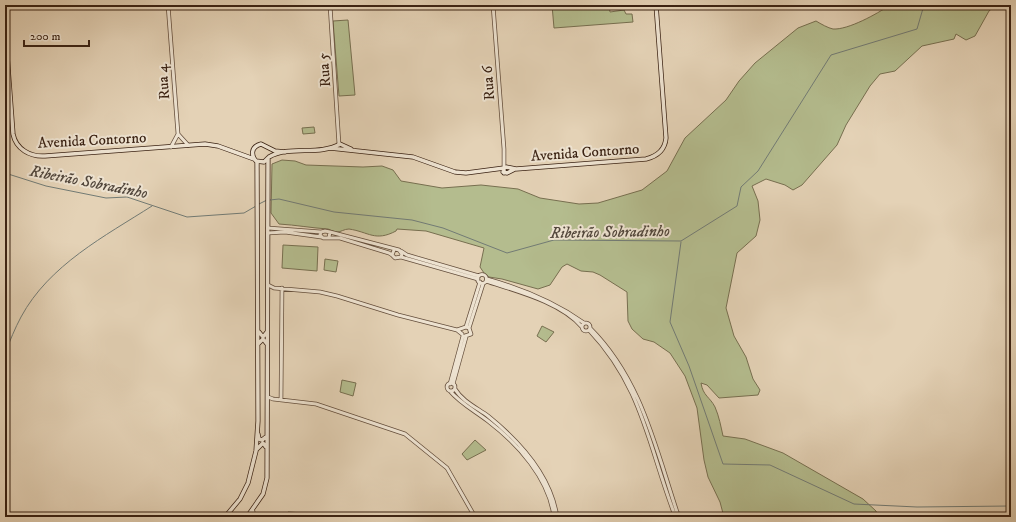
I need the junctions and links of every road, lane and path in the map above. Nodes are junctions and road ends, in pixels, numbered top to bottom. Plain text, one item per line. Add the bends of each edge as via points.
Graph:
1 (168, 5) edge
2 (330, 5) edge
3 (493, 5) edge
4 (656, 5) edge
5 (5, 27) edge
6 (178, 134) junction
7 (188, 145) junction
8 (341, 146) junction
9 (171, 147) junction
10 (268, 148) junction
11 (253, 149) junction
12 (285, 152) junction
13 (241, 154) junction
14 (268, 158) junction
15 (256, 160) junction
16 (506, 169) junction
17 (268, 228) junction
18 (321, 232) junction
19 (330, 232) junction
20 (268, 233) junction
21 (321, 237) junction
22 (329, 237) junction
23 (394, 250) junction
24 (401, 251) junction
25 (392, 255) junction
26 (401, 257) junction
27 (482, 280) junction
28 (268, 285) junction
29 (274, 288) junction
30 (282, 288) junction
31 (268, 293) junction
32 (257, 317) junction
33 (584, 323) junction
34 (582, 327) junction
35 (466, 328) junction
36 (268, 329) junction
37 (590, 329) junction
38 (457, 330) junction
39 (464, 335) junction
40 (258, 345) junction
41 (268, 360) junction
42 (451, 384) junction
43 (455, 389) junction
44 (450, 391) junction
45 (268, 397) junction
46 (273, 399) junction
47 (281, 400) junction
48 (267, 404) junction
49 (258, 421) junction
50 (267, 434) junction
51 (267, 450) junction
52 (256, 451) junction
53 (253, 511) junction
54 (675, 512) junction
55 (225, 517) edge
56 (247, 517) edge
57 (254, 517) edge
58 (475, 517) edge
59 (554, 517) edge
60 (557, 517) edge
61 (673, 517) edge
62 (680, 517) edge

1 - 6 street, Rua 4
2 - 8 street, Rua 5
3 - 16 street, Rua 6
4 - 16 main road, Avenida Contorno via 666,138 659,153 646,159
5 - 9 main road, Avenida Contorno via 13,134 15,141 24,151 40,156
6 - 7 street
6 - 9 street
7 - 9 main road, Avenida Contorno
7 - 13 main road, Avenida Contorno via 212,144
8 - 12 main road
8 - 16 main road via 413,157 455,172
10 - 11 main road via 261,144
10 - 12 main road
10 - 14 main road
11 - 13 main road
11 - 15 main road via 252,154
12 - 14 main road
13 - 15 main road, Avenida Contorno
14 - 15 main road via 261,162
14 - 17 main road
15 - 32 main road
17 - 18 street
17 - 20 main road
18 - 19 street
18 - 21 street
19 - 22 street
19 - 23 street
20 - 21 street via 285,232
20 - 28 main road
21 - 22 street
22 - 25 street via 340,238
23 - 24 street
23 - 25 street
24 - 26 street
24 - 27 street
25 - 26 street via 395,258
26 - 27 street
27 - 33 street via 536,295
27 - 34 street via 541,300 566,314
27 - 35 street
28 - 29 street
28 - 31 main road
29 - 30 street
29 - 31 street
30 - 38 street via 337,296
30 - 47 street
31 - 36 main road
32 - 36 main road via 259,334 265,336
32 - 40 main road
33 - 34 street
33 - 37 street via 589,324
34 - 37 street via 584,330
35 - 38 street
35 - 39 street
35 - 39 street via 471,334
36 - 41 main road
37 - 54 street via 615,361 633,393
38 - 39 street
39 - 42 street
40 - 41 main road via 261,340 266,341
40 - 49 main road
41 - 45 main road
42 - 43 street
42 - 44 street via 448,387
43 - 44 street
43 - 60 street via 525,450 551,494
44 - 59 street via 505,434 522,452 552,504
45 - 46 street
45 - 48 main road
46 - 47 street
46 - 48 street
47 - 58 street via 316,404 405,434 447,468
48 - 50 main road
49 - 50 main road via 259,439 265,439
49 - 52 main road
50 - 51 main road
51 - 52 main road via 263,443
51 - 53 main road via 266,487
52 - 55 main road via 248,483 240,499
53 - 56 main road
53 - 57 street
54 - 61 street
54 - 62 street

